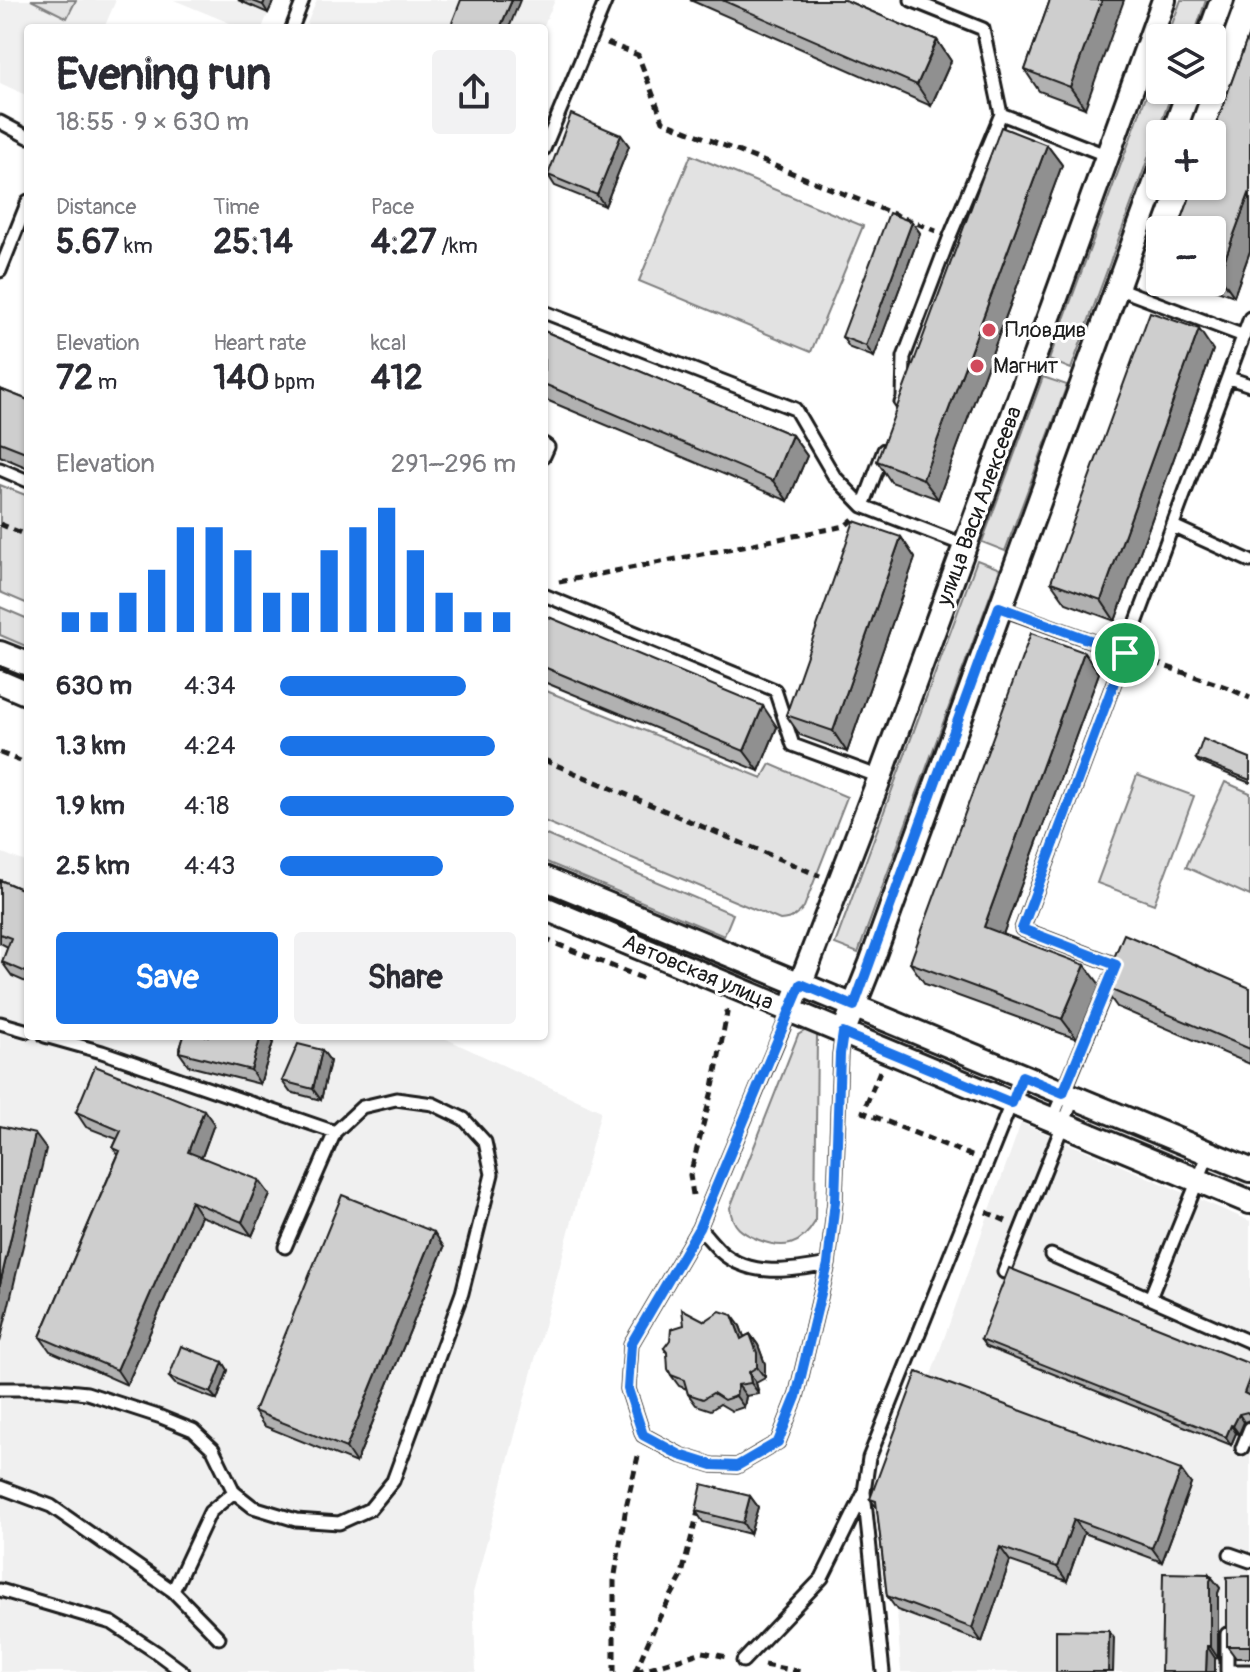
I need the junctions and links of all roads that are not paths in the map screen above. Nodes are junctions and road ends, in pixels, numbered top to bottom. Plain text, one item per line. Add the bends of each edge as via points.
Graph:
1 (303, 0) edge
2 (606, 0) edge
3 (911, 0) edge
4 (1164, 0) edge
5 (1222, 0) edge
6 (294, 24) edge
7 (1213, 24) edge
8 (1001, 114) junction
9 (0, 122) edge
10 (24, 135) edge
11 (548, 139) edge
12 (1108, 156) junction
13 (1149, 200) edge
14 (24, 211) edge
15 (0, 271) edge
16 (1117, 288) junction
17 (548, 314) edge
18 (1250, 318) edge
19 (1244, 336) junction
20 (1229, 378) junction
21 (1250, 385) edge
22 (898, 411) edge
23 (888, 438) edge
24 (0, 469) edge
25 (24, 479) edge
26 (863, 506) junction
27 (1173, 526) junction
28 (964, 545) junction
29 (1250, 561) edge
30 (548, 597) edge
31 (999, 607) junction
32 (0, 653) edge
33 (1125, 653) junction
34 (24, 662) edge
35 (0, 682) edge
36 (24, 692) edge
37 (880, 777) junction
38 (548, 880) edge
39 (548, 910) edge
40 (1123, 951) edge
41 (1116, 965) junction
42 (801, 984) junction
43 (854, 1006) junction
44 (790, 1011) junction
45 (0, 1023) edge
46 (24, 1030) edge
47 (843, 1033) junction
48 (59, 1040) edge
49 (1022, 1076) junction
50 (1069, 1095) junction
51 (1012, 1103) junction
52 (1058, 1122) junction
53 (335, 1132) junction
54 (1209, 1153) junction
55 (1250, 1170) edge
56 (1197, 1180) junction
57 (1250, 1202) edge
58 (699, 1228) junction
59 (285, 1247) dead end
60 (1051, 1255) dead end
61 (828, 1264) junction
62 (1004, 1272) edge
63 (1150, 1298) junction
64 (1250, 1342) edge
65 (0, 1389) edge
66 (1250, 1428) edge
67 (1242, 1448) dead end
68 (0, 1487) edge
69 (234, 1492) junction
70 (864, 1492) junction
71 (1230, 1554) dead end
72 (1250, 1561) edge
73 (0, 1590) edge
74 (173, 1591) junction
75 (1227, 1624) edge
76 (219, 1638) dead end
77 (743, 1661) road end
78 (1250, 1671) edge
79 (183, 1672) edge
80 (883, 1672) edge

1 - 6 lane
2 - 11 lane
3 - 8 lane via 983,29
4 - 12 street, улица Васи Алексеева
5 - 7 street
8 - 12 lane
8 - 22 lane via 904,357
9 - 10 lane
12 - 28 street, улица Васи Алексеева
13 - 16 street
14 - 15 lane
16 - 19 lane
16 - 31 street
17 - 26 lane via 795,409 834,476
18 - 19 lane
19 - 20 lane
20 - 21 lane
20 - 27 lane
23 - 26 lane
24 - 25 lane
26 - 28 lane
27 - 29 lane
27 - 33 lane
28 - 37 street, улица Васи Алексеева
30 - 37 lane via 775,690 793,745
31 - 33 lane
31 - 43 street
32 - 34 street
33 - 41 lane via 1022,929
35 - 36 street
37 - 42 street, улица Васи Алексеева
38 - 42 street, Автовская улица
39 - 44 street, Автовская улица
40 - 41 lane
41 - 50 lane
42 - 43 street, Автовская улица
42 - 44 street, улица Васи Алексеева
43 - 47 street
43 - 49 street, Автовская улица
44 - 47 street, Автовская улица
44 - 58 lane
45 - 46 lane
47 - 51 street, Автовская улица
47 - 61 lane
48 - 53 lane
49 - 50 street, Автовская улица
49 - 51 lane
50 - 52 lane
50 - 54 street, Автовская улица
51 - 52 street, Автовская улица
51 - 70 lane via 869,1458
52 - 56 street, Автовская улица
52 - 62 lane
53 - 59 lane
53 - 69 lane via 362,1107 396,1099 433,1104 464,1119 485,1142 492,1174 462,1293 393,1481 370,1509 339,1523 296,1520 253,1507
54 - 55 street, Автовская улица
54 - 56 lane
56 - 57 street, Автовская улица
56 - 63 lane
58 - 61 lane via 722,1253 750,1269 789,1271
58 - 61 lane via 631,1344 628,1389 643,1435 712,1465 737,1466 778,1442 796,1397
60 - 63 lane
63 - 64 lane
65 - 69 lane via 87,1393 193,1430 213,1449
66 - 67 lane
68 - 74 lane via 51,1506
69 - 74 lane via 210,1512
70 - 77 lane via 822,1578
70 - 80 lane
71 - 72 lane
73 - 79 lane via 112,1623
74 - 76 lane
75 - 78 lane via 1227,1671

